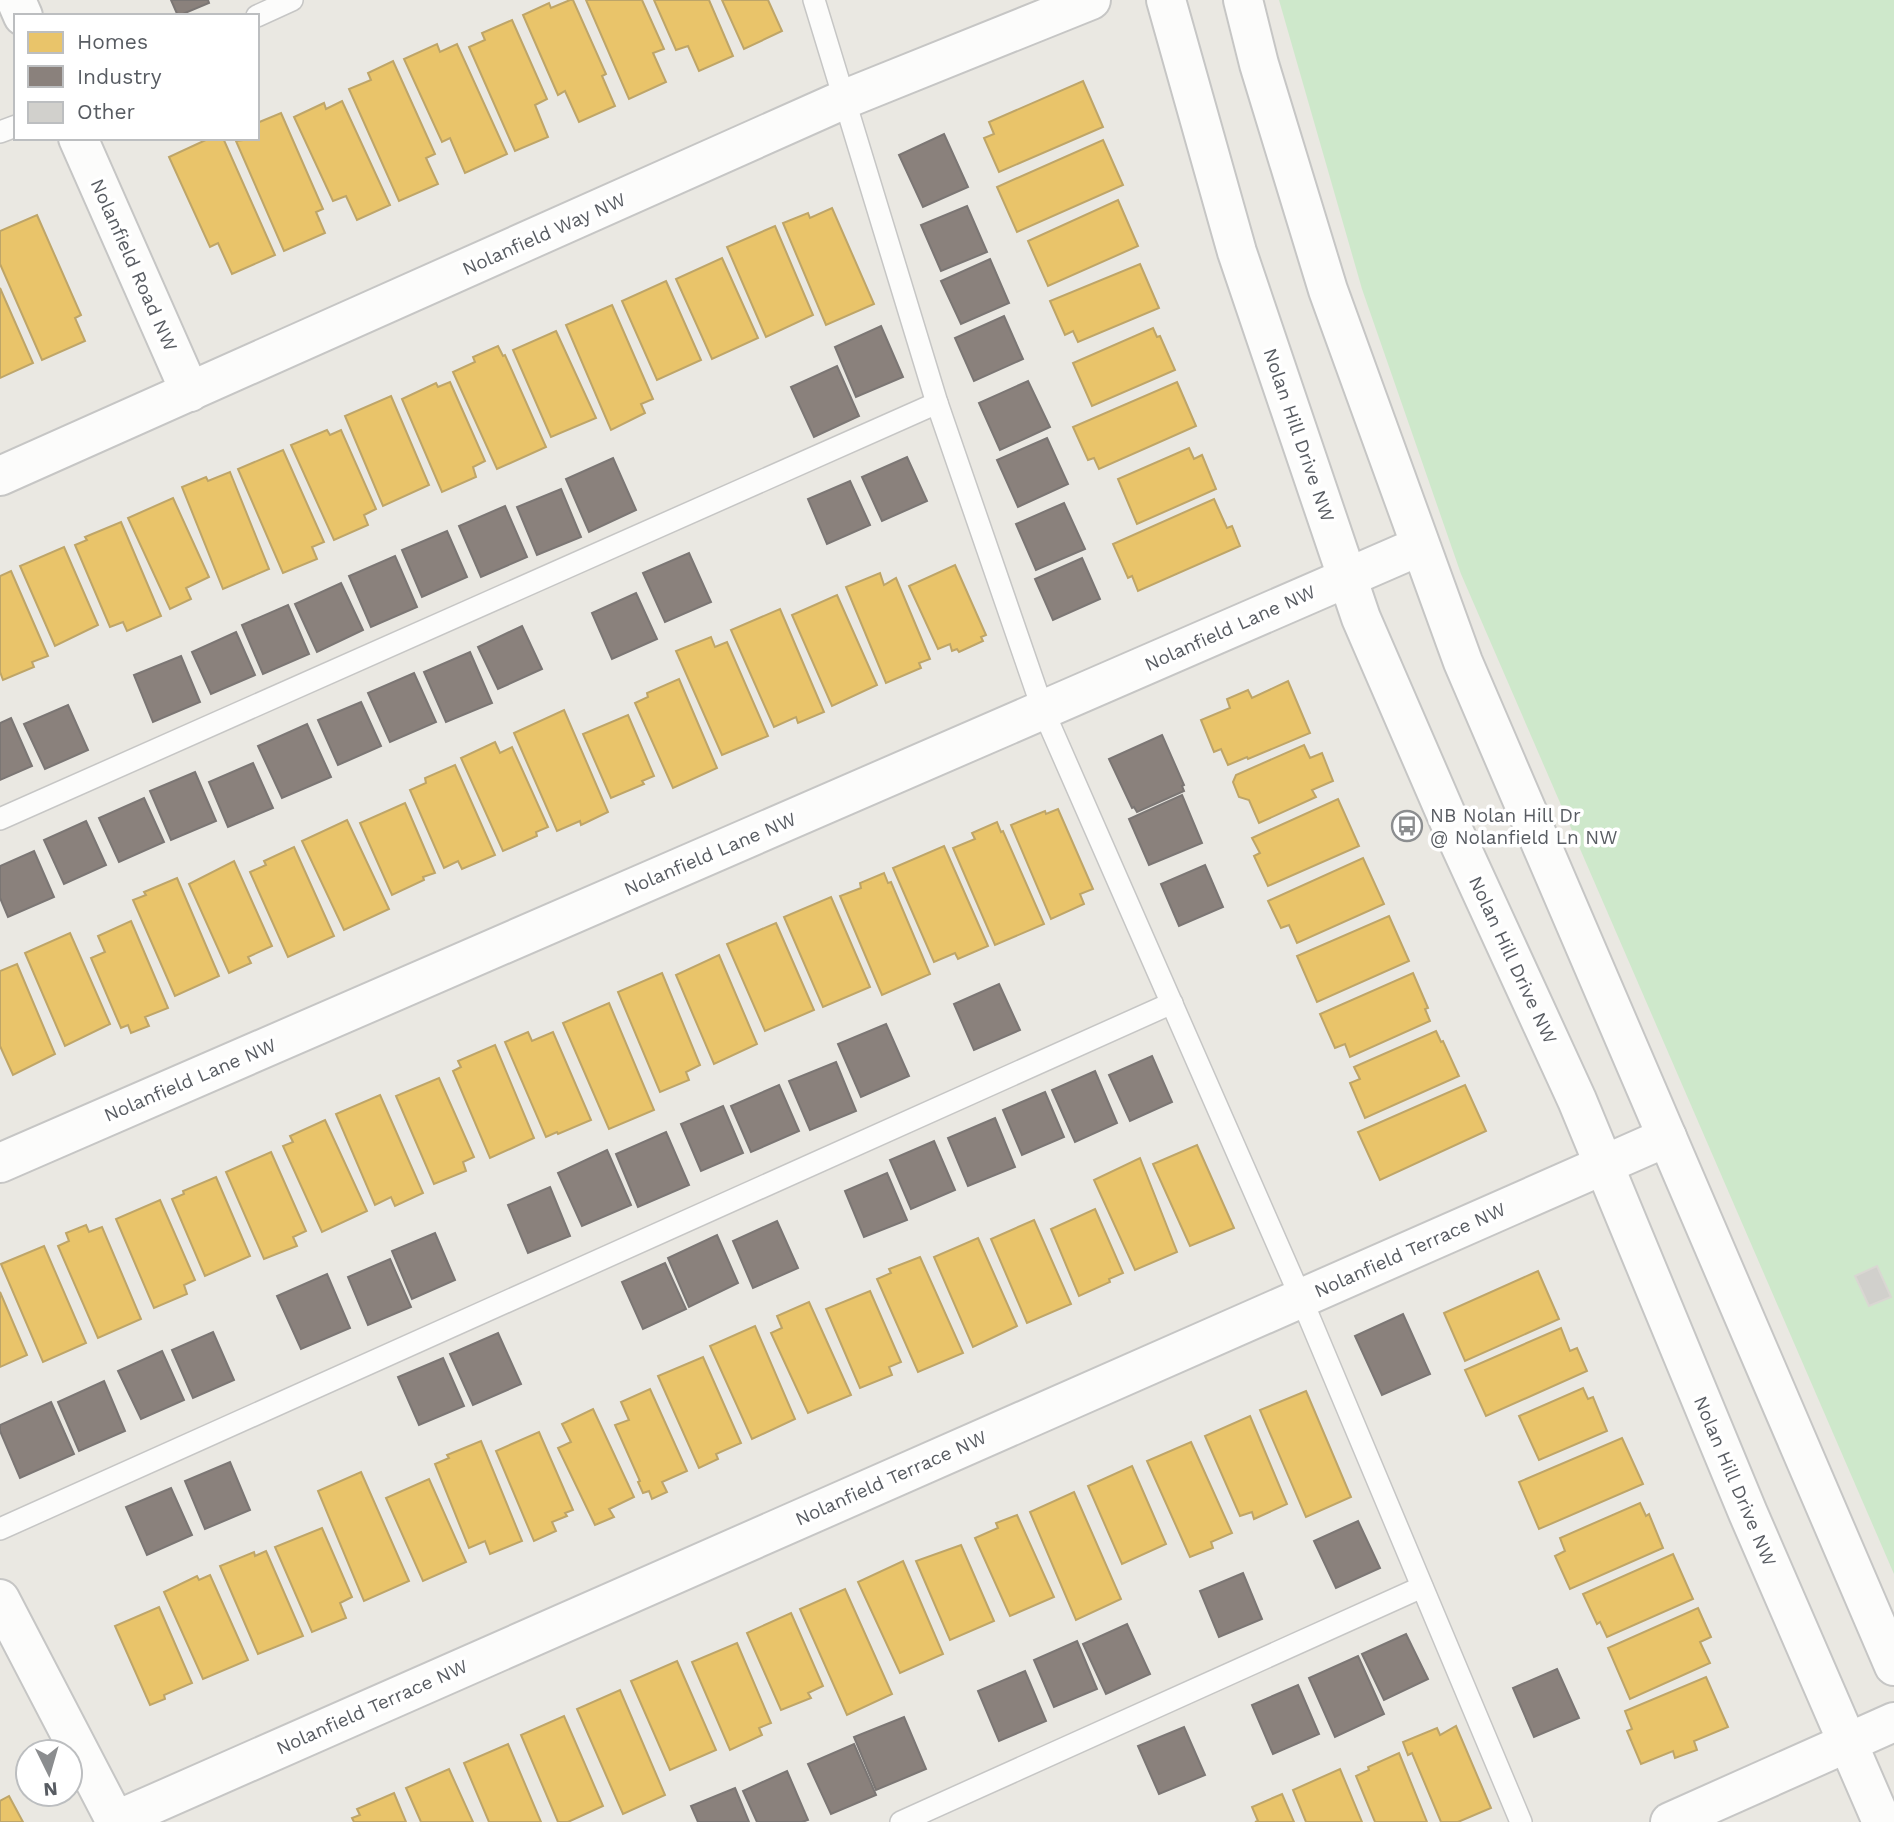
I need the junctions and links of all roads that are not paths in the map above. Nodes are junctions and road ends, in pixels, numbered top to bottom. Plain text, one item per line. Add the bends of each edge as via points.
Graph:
1 (292, 0) edge
2 (814, 0) edge
3 (1091, 0) edge
4 (1166, 0) edge
5 (1243, 0) edge
6 (259, 15) edge
7 (845, 99) junction
8 (79, 140) edge
9 (191, 392) junction
10 (937, 403) junction
11 (0, 476) edge
12 (1420, 546) junction
13 (1348, 577) junction
14 (1043, 710) junction
15 (0, 819) edge
16 (1172, 1003) junction
17 (1667, 1137) junction
18 (0, 1163) edge
19 (1604, 1164) junction
20 (1301, 1298) junction
21 (0, 1529) edge
22 (1422, 1587) junction
23 (0, 1599) edge
24 (1894, 1666) edge
25 (1894, 1722) edge
26 (1848, 1743) junction
27 (115, 1821) edge
28 (901, 1822) edge
29 (1521, 1822) edge
30 (1670, 1822) edge
31 (1882, 1822) edge

1 - 6 lane
2 - 7 lane
3 - 7 street, Nolanfield Way NW
4 - 13 street, Nolan Hill Drive NW via 1237,252
5 - 12 street via 1328,290
7 - 9 street, Nolanfield Way NW
7 - 10 lane
8 - 9 street, Nolanfield Road NW
9 - 11 street, Nolanfield Way NW
10 - 14 lane
10 - 15 lane
12 - 13 street, Nolanfield Lane NW
12 - 17 street via 1462,662
13 - 14 street, Nolanfield Lane NW
13 - 19 street, Nolan Hill Drive NW via 1361,618 1443,809
14 - 16 lane
14 - 18 street, Nolanfield Lane NW
16 - 20 lane
16 - 21 lane
17 - 19 street, Nolanfield Terrace NW
17 - 24 street
19 - 20 street, Nolanfield Terrace NW
19 - 26 street, Nolan Hill Drive NW
20 - 22 lane
20 - 27 street, Nolanfield Terrace NW
22 - 28 lane
22 - 29 lane
23 - 27 street
25 - 26 street
26 - 30 street
26 - 31 street, Nolan Hill Drive NW

